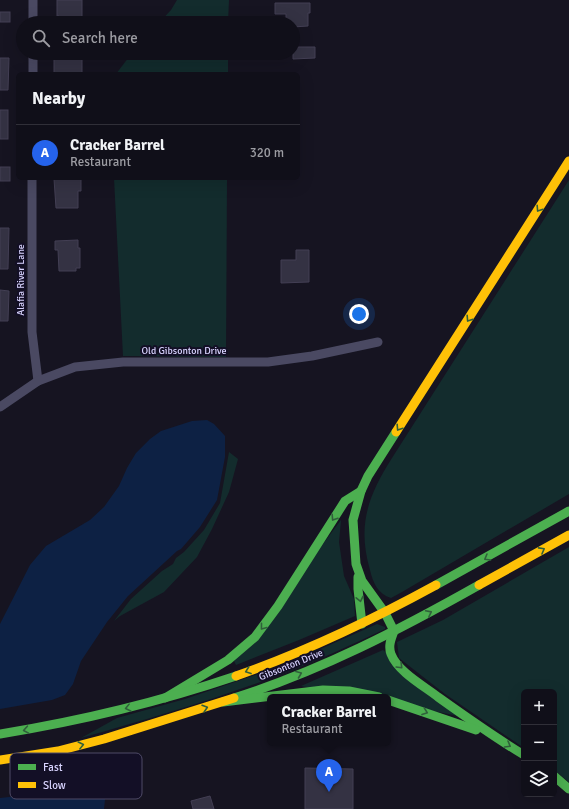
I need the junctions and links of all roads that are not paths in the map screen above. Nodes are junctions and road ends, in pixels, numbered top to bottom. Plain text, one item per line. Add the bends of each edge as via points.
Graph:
1 (33, 0) edge
2 (33, 16) edge
3 (33, 60) edge
4 (33, 72) edge
5 (569, 161) edge
6 (32, 180) edge
7 (378, 342) dead end
8 (38, 381) junction
9 (0, 407) edge
10 (361, 491) junction
11 (569, 511) edge
12 (569, 535) edge
13 (358, 574) junction
14 (385, 612) junction
15 (362, 624) junction
16 (394, 631) junction
17 (290, 694) edge
18 (364, 694) edge
19 (267, 697) edge
20 (165, 698) junction
21 (391, 701) edge
22 (223, 702) junction
23 (0, 734) edge
24 (492, 736) junction
25 (40, 753) edge
26 (521, 753) edge
27 (10, 758) edge
28 (0, 760) edge
29 (557, 779) edge
30 (569, 789) edge

1 - 2 street
3 - 4 street
5 -> 10 main road via 368,476
6 - 8 street, Alafia River Lane via 32,332
7 - 8 street, Old Gibsonton Drive via 268,362 123,362 75,367
8 - 9 street, Old Gibsonton Drive
10 - 13 main road via 353,520
10 -> 20 main road via 345,501 278,606 254,637 228,660
11 -> 14 main road, Gibsonton Drive
16 -> 12 main road, Gibsonton Drive
13 - 14 main road
13 -> 15 main road
14 - 15 main road, Gibsonton Drive
14 - 16 main road
15 -> 20 main road, Gibsonton Drive via 272,662
22 -> 16 main road, Gibsonton Drive via 329,662
16 -> 24 main road via 390,641 391,654 407,674
17 - 18 main road via 323,690
19 - 22 main road
20 -> 23 main road, Gibsonton Drive via 78,720
21 -> 24 main road
25 -> 22 main road, Gibsonton Drive via 80,746
24 -> 26 main road
28 -> 27 main road, Gibsonton Drive
29 - 30 main road

